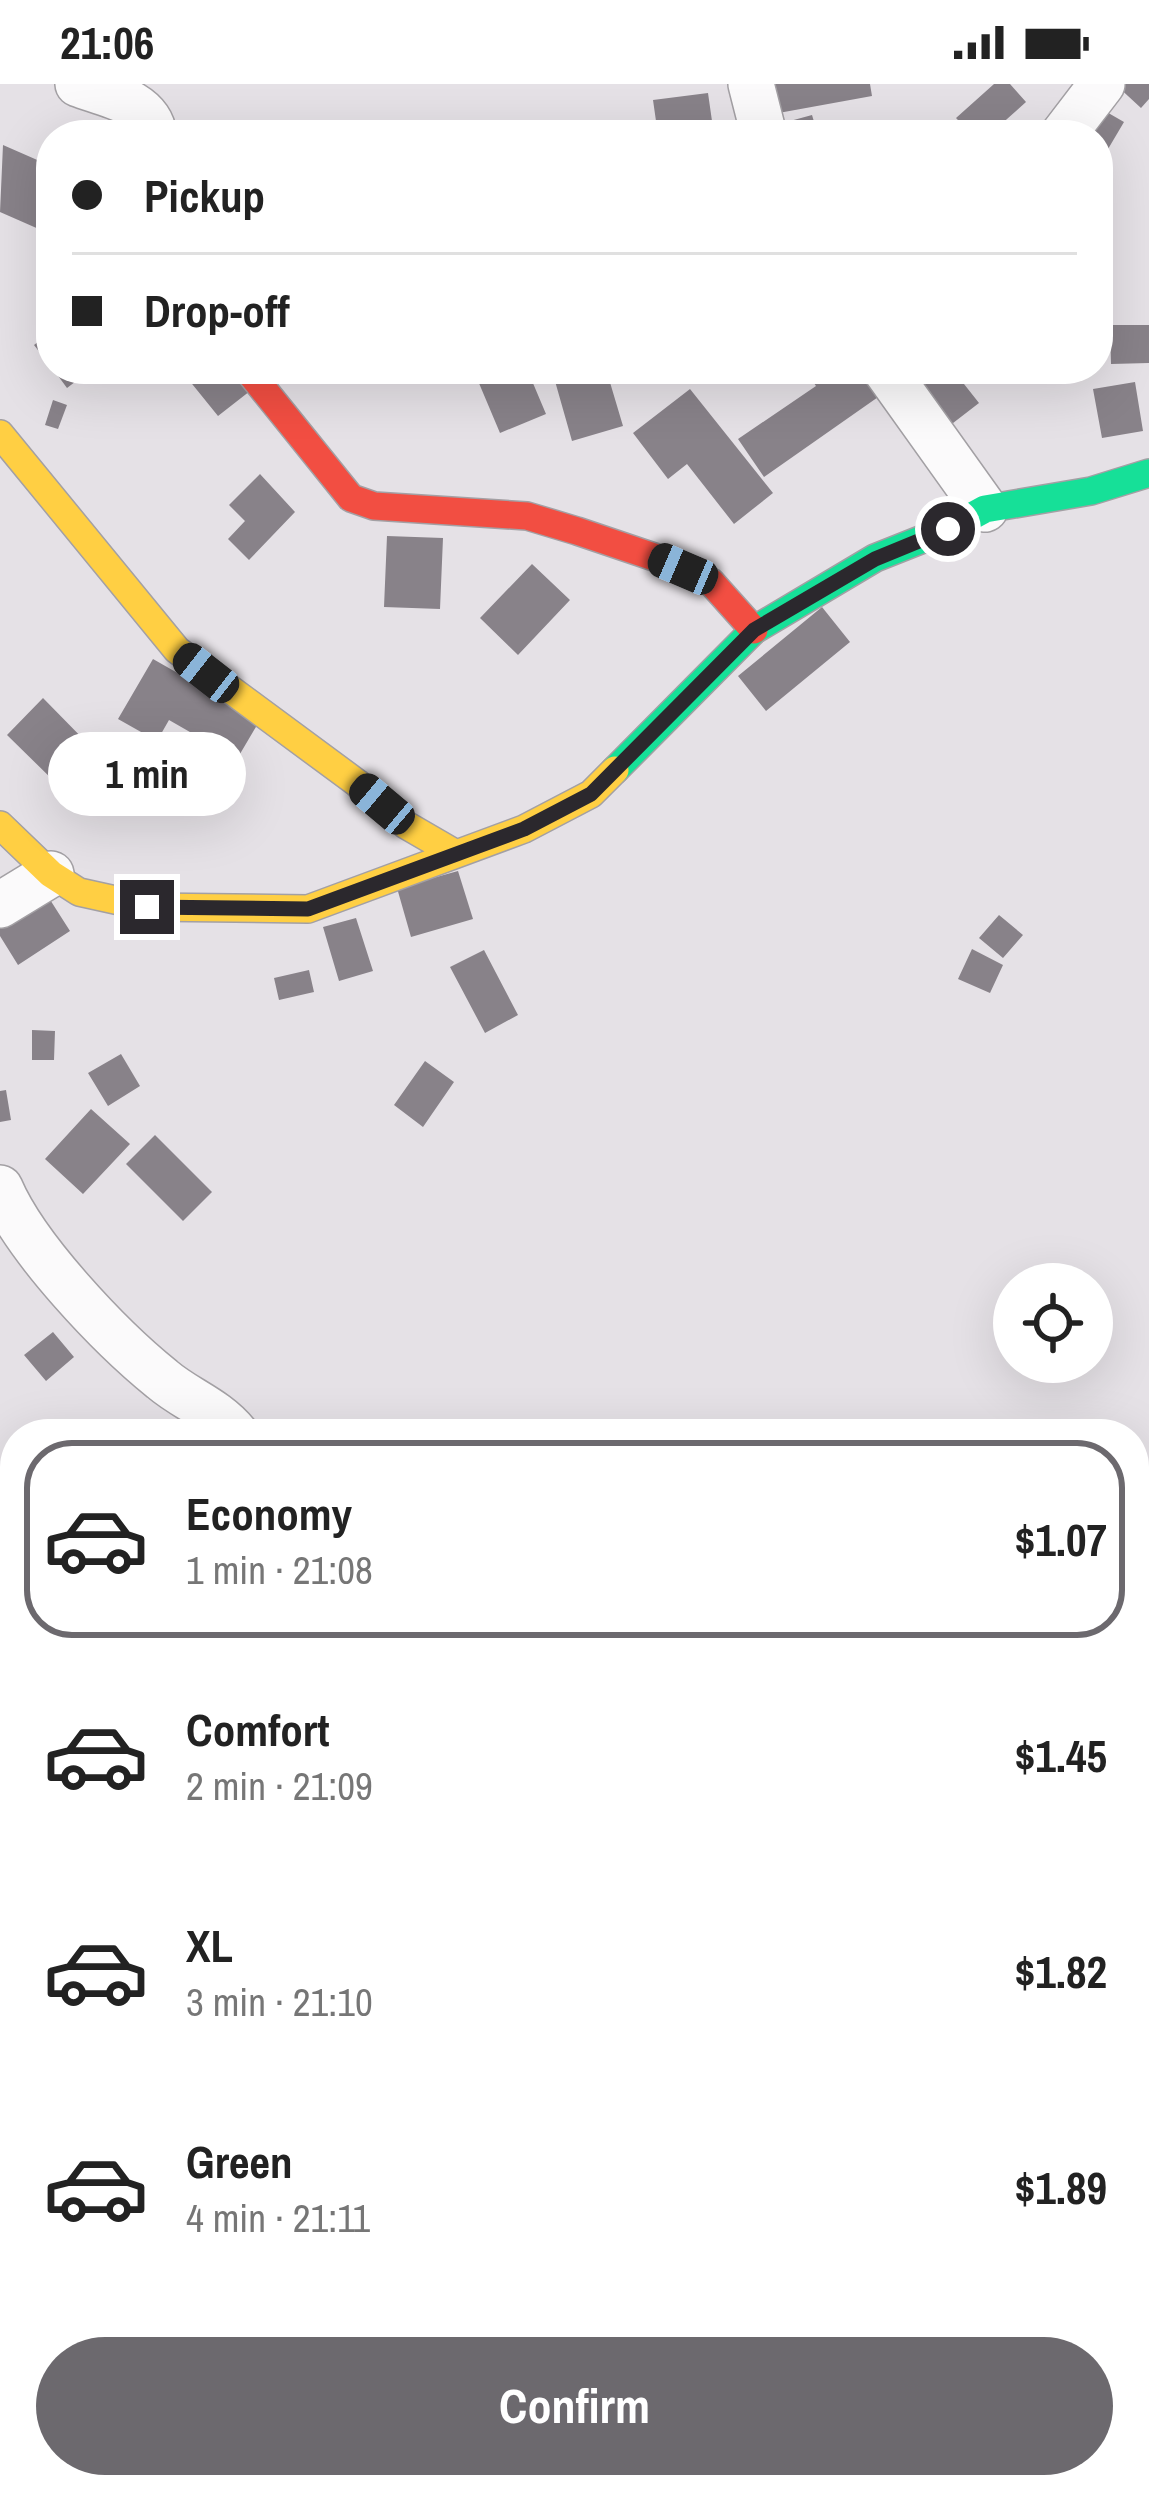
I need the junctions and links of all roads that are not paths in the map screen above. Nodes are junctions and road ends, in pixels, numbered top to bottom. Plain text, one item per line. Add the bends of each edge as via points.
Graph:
1 (78, 84) edge
2 (751, 84) edge
3 (1102, 84) edge
4 (150, 120) edge
5 (760, 120) edge
6 (1074, 120) edge
7 (259, 384) edge
8 (896, 384) edge
9 (0, 434) edge
10 (1149, 473) edge
11 (985, 509) junction
12 (754, 630) junction
13 (0, 825) edge
14 (456, 854) junction
15 (51, 874) junction
16 (0, 904) edge
17 (0, 1188) edge
18 (220, 1419) edge

1 - 4 street via 134,104
2 - 5 street
3 - 6 street
7 - 12 street via 351,498 527,516 596,538 711,582
8 - 11 street
9 - 14 street via 177,650 406,825
10 - 11 street
11 - 12 street via 875,559
12 - 14 street via 591,794
13 - 15 street
14 - 15 street via 308,909 147,907 79,892
15 - 16 street
17 - 18 street via 75,1293 163,1381

